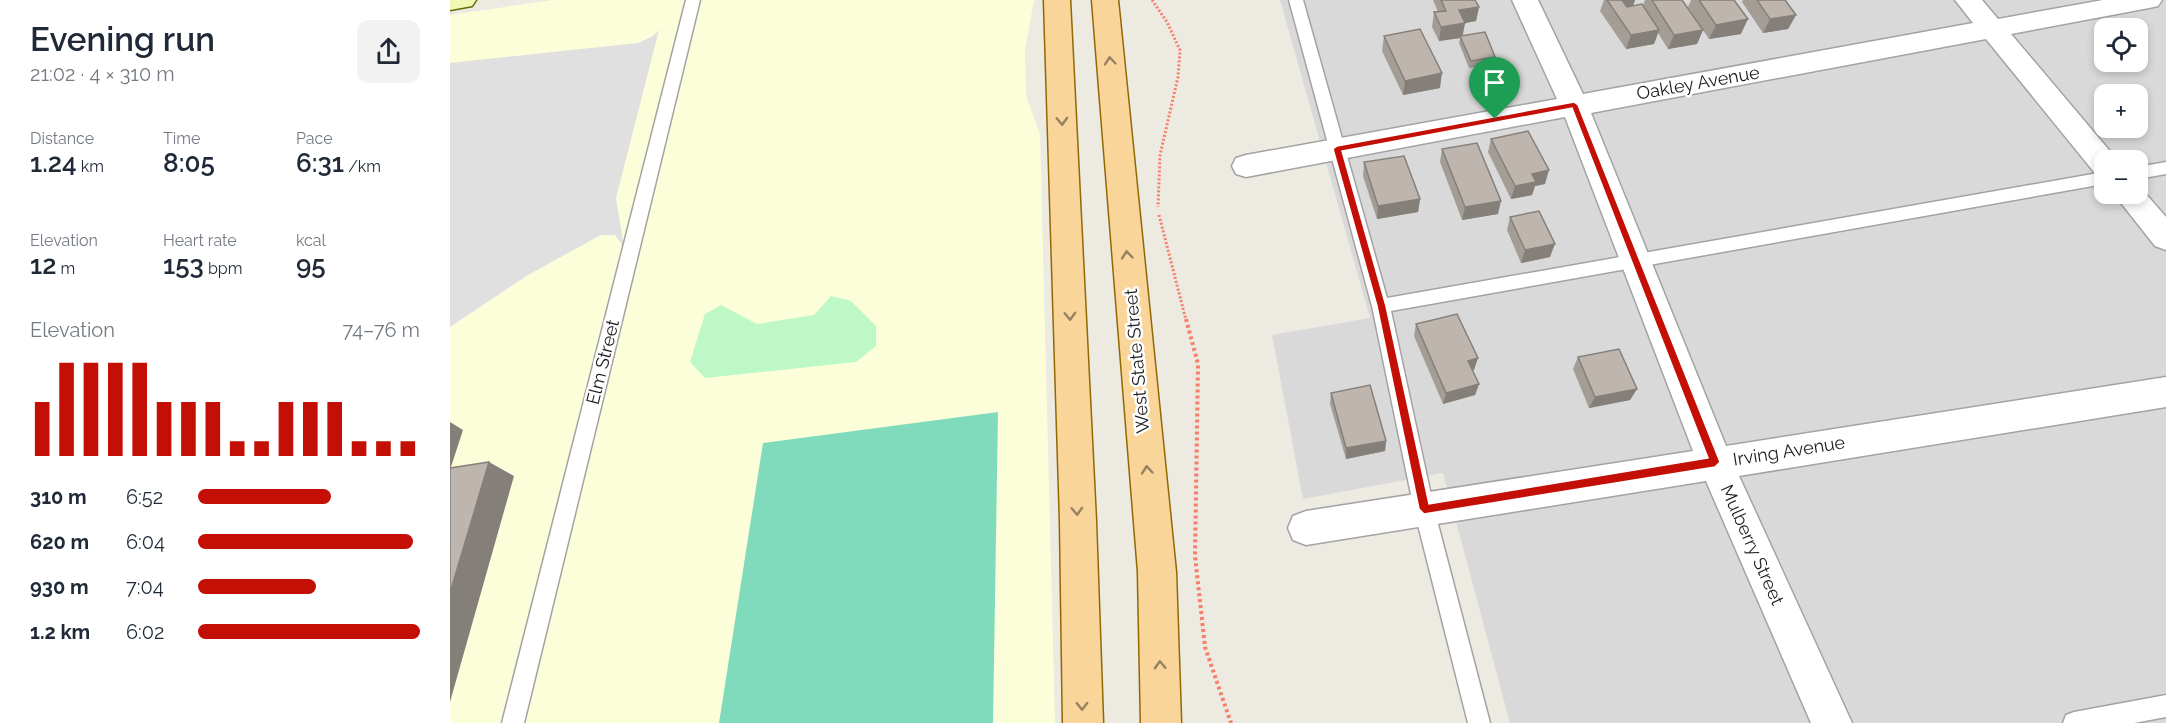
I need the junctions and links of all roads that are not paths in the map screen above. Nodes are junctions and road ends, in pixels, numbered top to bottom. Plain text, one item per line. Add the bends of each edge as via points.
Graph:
1 (464, 0) edge
2 (693, 0) edge
3 (1057, 0) edge
4 (1105, 0) edge
5 (1315, 0) edge
6 (1525, 0) edge
7 (1968, 0) edge
8 (2149, 0) edge
9 (1296, 1) edge
10 (450, 2) edge
11 (1994, 30) junction
12 (1574, 105) junction
13 (1337, 149) junction
14 (2094, 152) edge
15 (1246, 166) dead end
16 (2166, 168) edge
17 (2148, 171) edge
18 (2094, 180) edge
19 (2137, 204) edge
20 (2166, 238) edge
21 (1636, 261) junction
22 (1382, 306) junction
23 (2166, 392) edge
24 (1715, 462) junction
25 (1424, 509) junction
26 (1306, 528) dead end
27 (2166, 706) edge
28 (513, 723) edge
29 (1083, 723) edge
30 (1161, 723) edge
31 (1479, 723) edge
32 (1832, 723) edge
33 (2074, 723) edge

1 - 10 main road
2 - 28 lane, Elm Street
3 -> 29 main road
30 -> 4 main road, West State Street via 1157,572
5 - 9 lane
6 - 12 street, Mulberry Street
7 - 11 street
8 - 11 street, Oakley Avenue
9 - 13 lane
11 - 12 street, Oakley Avenue
11 - 14 street
12 - 13 street, Oakley Avenue
12 - 21 street, Mulberry Street
13 - 15 street, Oakley Avenue
13 - 22 lane
16 - 17 lane
18 - 21 lane
19 - 20 street
21 - 22 lane
21 - 24 street, Mulberry Street
22 - 25 lane
23 - 24 street, Irving Avenue
24 - 25 street, Irving Avenue
24 - 32 street, Mulberry Street
25 - 26 street, Irving Avenue
25 - 31 lane
27 - 33 lane

